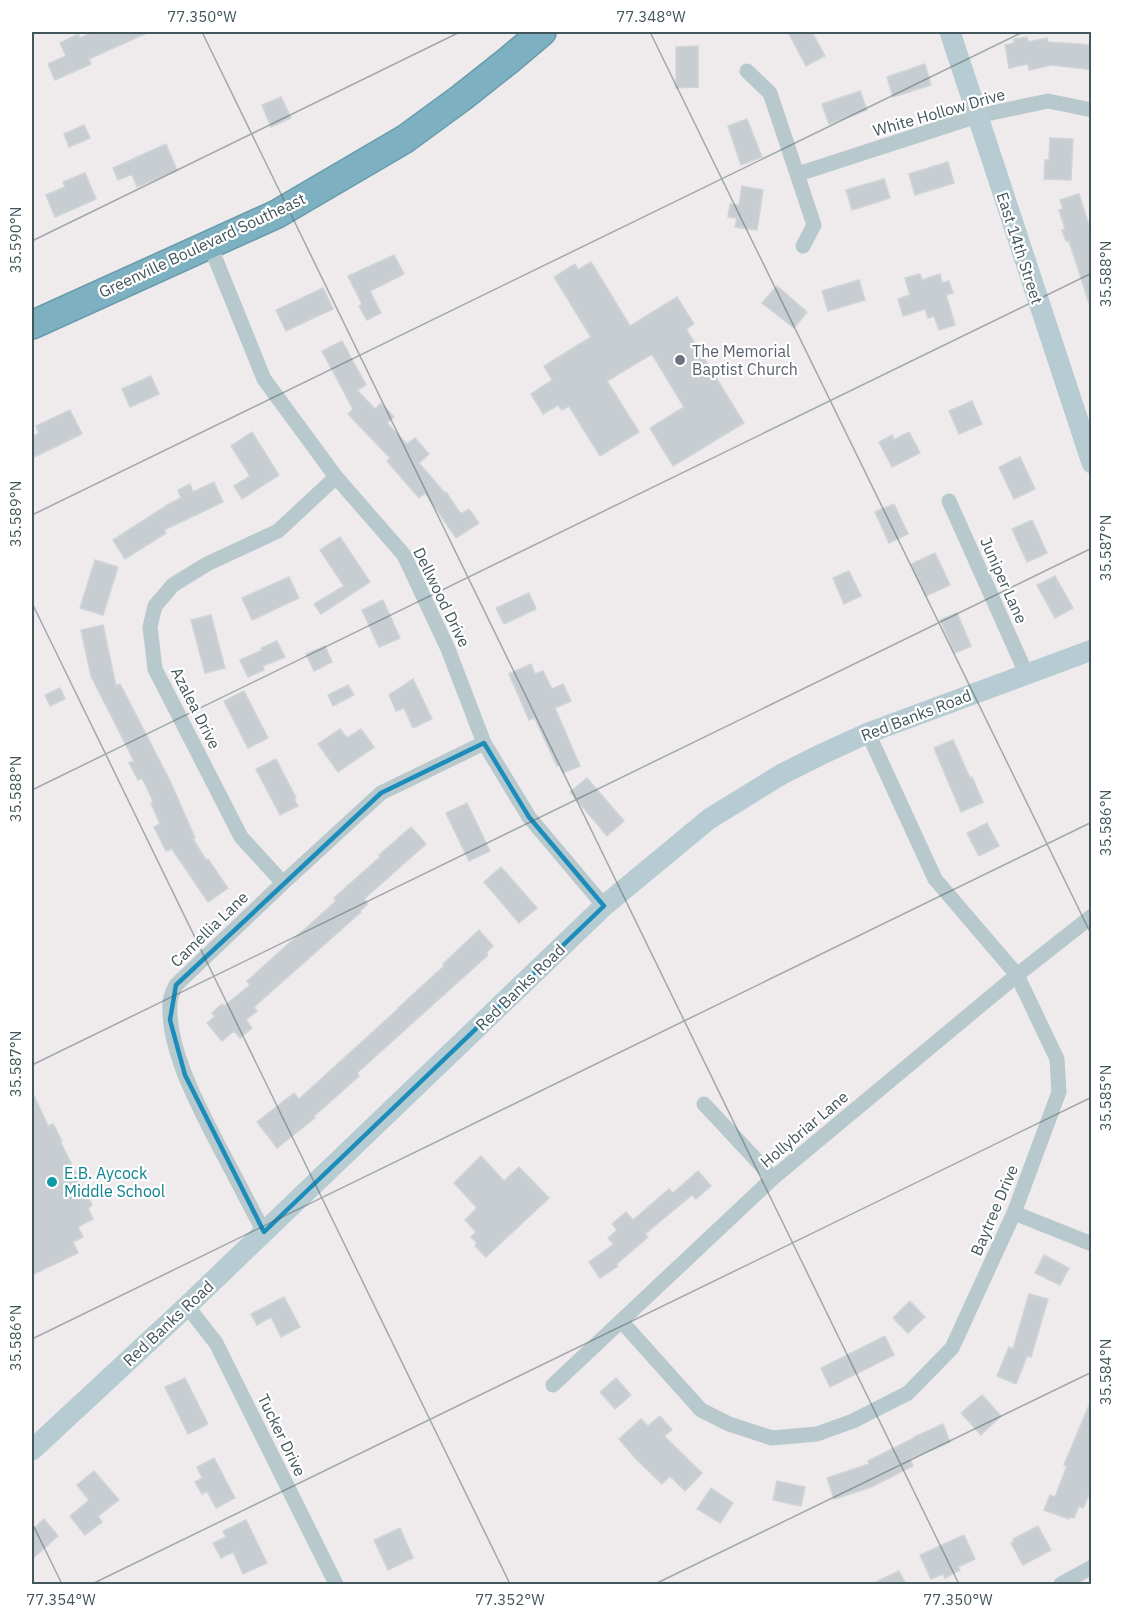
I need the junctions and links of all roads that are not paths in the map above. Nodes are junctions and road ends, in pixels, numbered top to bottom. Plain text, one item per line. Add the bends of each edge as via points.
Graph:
1 (542, 32) edge
2 (950, 32) edge
3 (747, 71) dead end
4 (1092, 110) edge
5 (976, 116) junction
6 (798, 174) junction
7 (209, 243) junction
8 (803, 246) dead end
9 (32, 325) edge
10 (1092, 464) edge
11 (336, 477) junction
12 (949, 501) dead end
13 (1092, 650) edge
14 (1026, 674) junction
15 (868, 733) junction
16 (484, 743) junction
17 (283, 884) junction
18 (604, 906) junction
19 (1092, 916) edge
20 (1017, 975) junction
21 (704, 1104) dead end
22 (773, 1178) junction
23 (1014, 1213) junction
24 (264, 1233) junction
25 (1092, 1244) edge
26 (187, 1306) junction
27 (622, 1322) junction
28 (553, 1385) dead end
29 (32, 1450) edge
30 (1092, 1567) edge
31 (331, 1583) edge
32 (1061, 1584) edge

1 - 7 highway, Greenville Boulevard Southeast via 405,139 277,214
2 - 5 street, East 14th Street
3 - 6 street via 770,93
4 - 5 street, White Hollow Drive via 1048,101
5 - 6 street, White Hollow Drive
5 - 10 street, East 14th Street
6 - 8 street via 814,225
7 - 9 highway, Greenville Boulevard Southeast
7 - 11 street, Dellwood Drive via 264,379
11 - 16 street, Dellwood Drive via 404,555 448,649
11 - 17 street, Azalea Drive via 278,531 207,564 173,585 156,606 150,627 155,669 241,837
12 - 14 street, Juniper Lane
13 - 14 street, Red Banks Road
14 - 15 street, Red Banks Road
15 - 18 street, Red Banks Road via 782,774 709,819
15 - 20 street, Baytree Drive via 935,879
16 - 17 street, Camellia Lane via 381,793
16 - 18 street, Dellwood Drive via 529,817
17 - 24 street, Camellia Lane via 176,986 170,1000 170,1020 185,1075
18 - 24 street, Red Banks Road
19 - 20 street, Hollybriar Lane
20 - 22 street, Hollybriar Lane
20 - 23 street, Baytree Drive via 1057,1059 1059,1092
21 - 22 street
22 - 27 street, Hollybriar Lane
23 - 25 street
23 - 27 street, Baytree Drive via 952,1348 908,1393 817,1434 772,1438 701,1410
24 - 26 street, Red Banks Road
26 - 29 street, Red Banks Road
26 - 31 street, Tucker Drive via 216,1343
27 - 28 street, Hollybriar Lane
30 - 32 street

